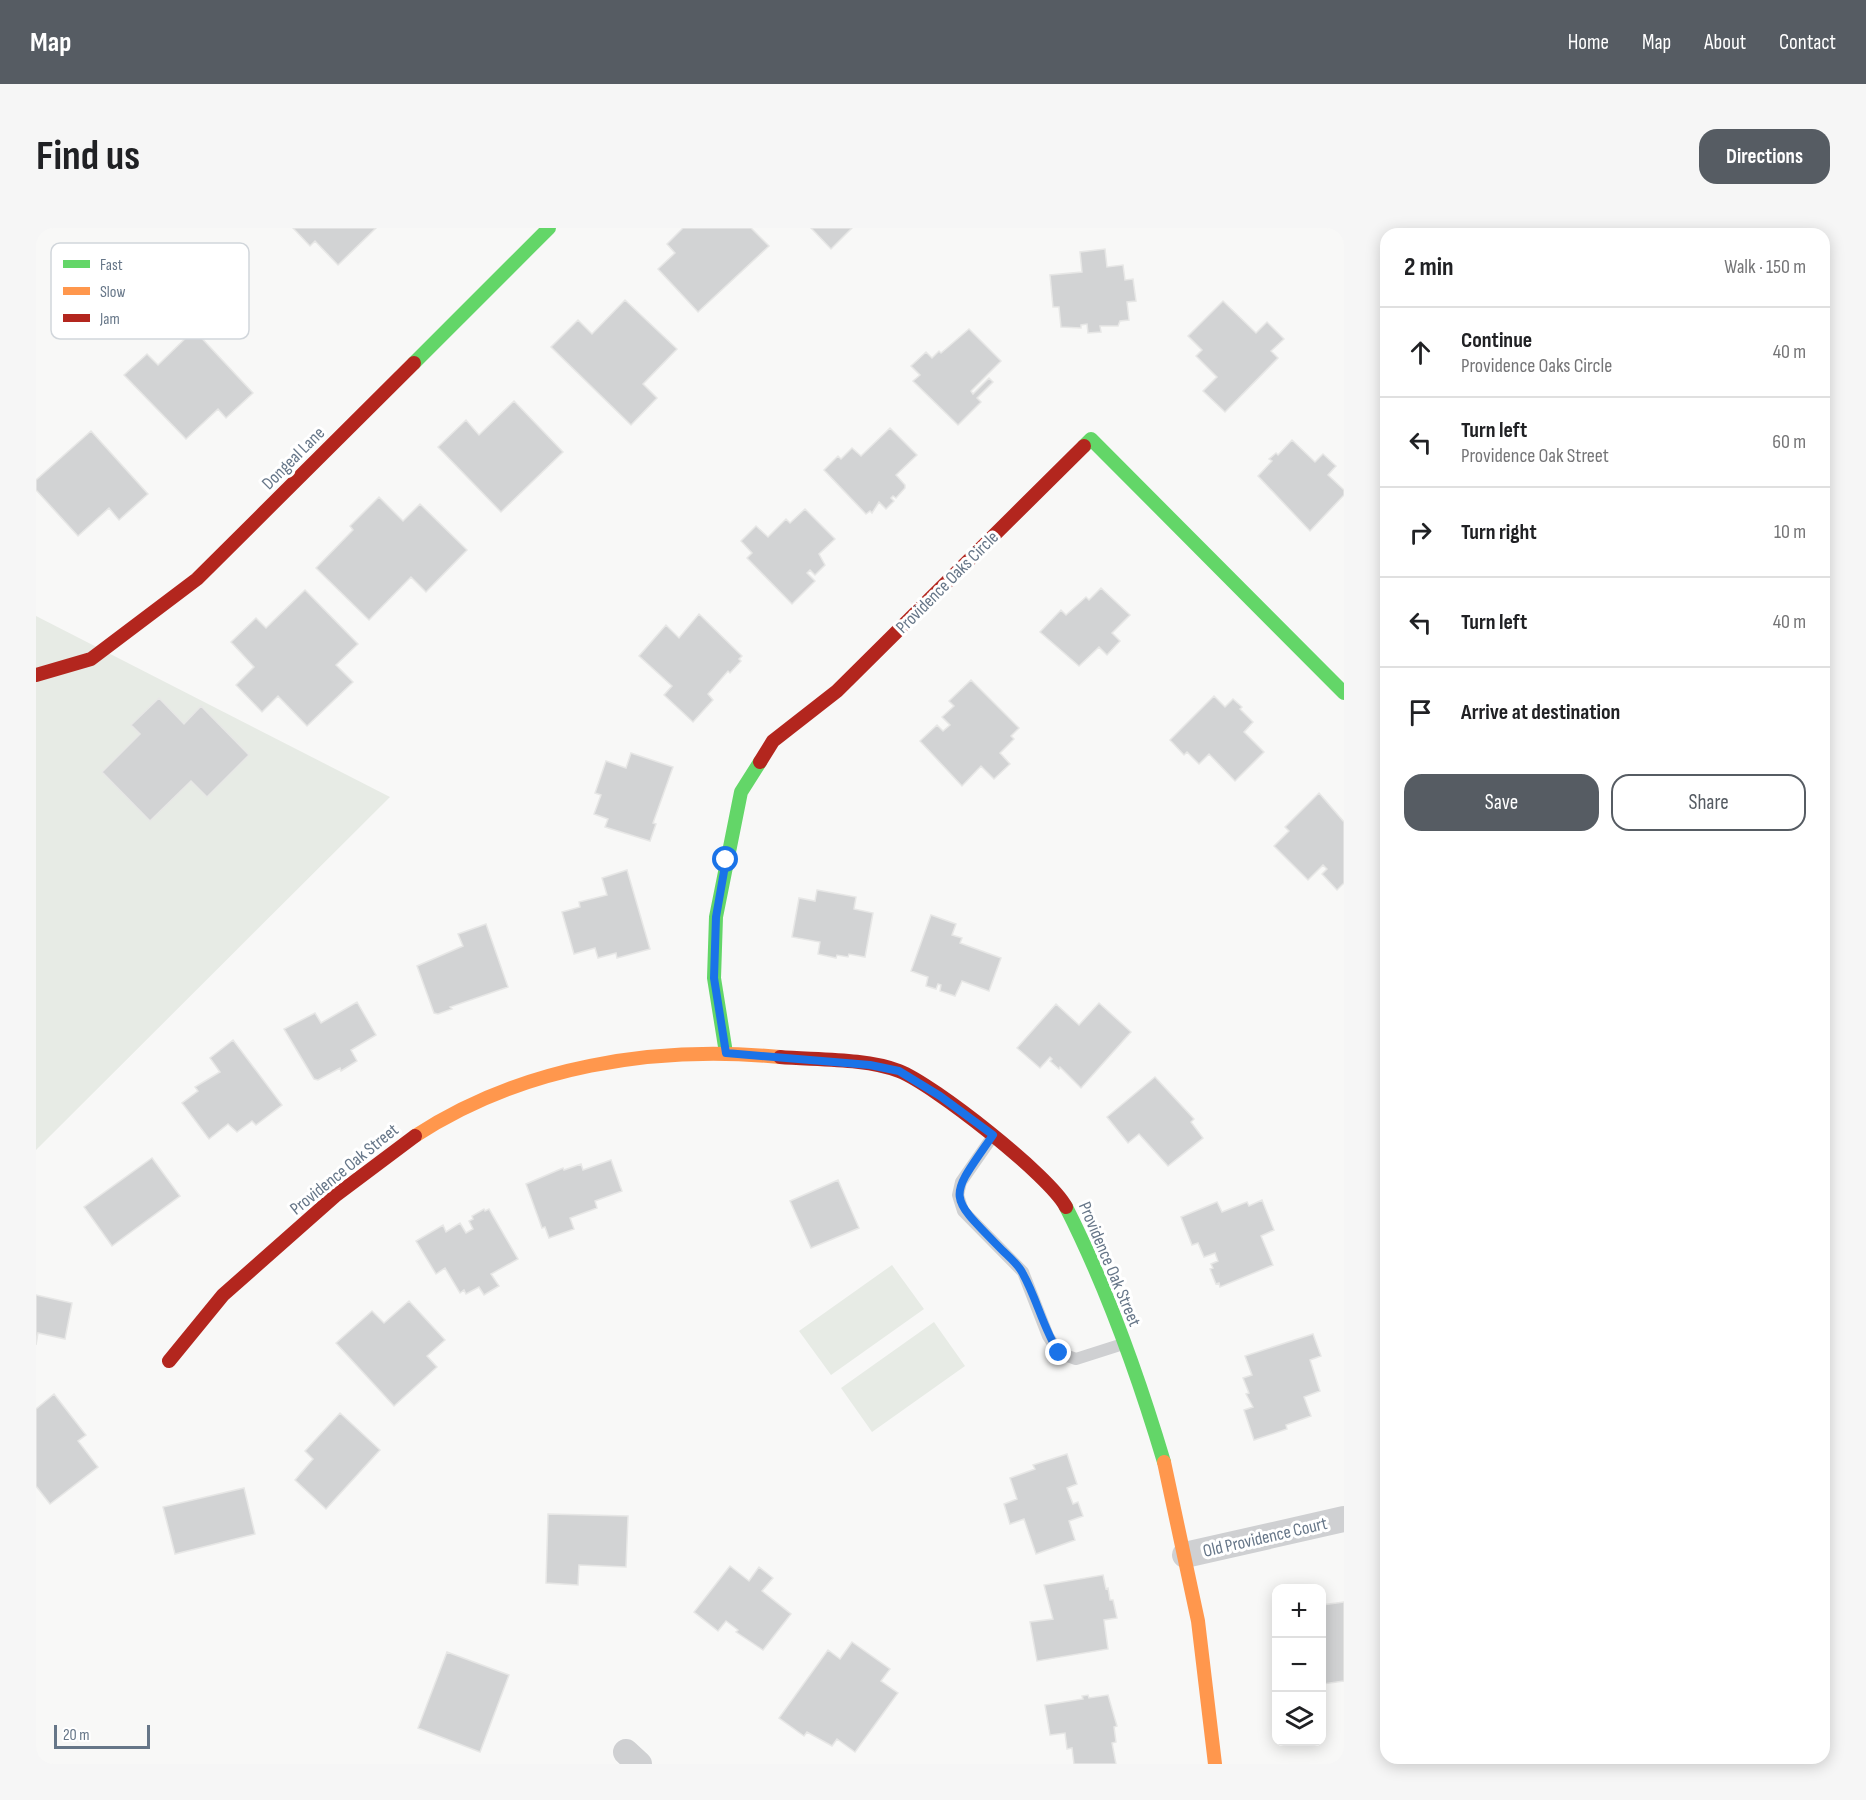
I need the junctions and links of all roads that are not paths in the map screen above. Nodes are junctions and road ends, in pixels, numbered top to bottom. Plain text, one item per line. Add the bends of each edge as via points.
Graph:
1 (539, 231) edge
2 (36, 675) edge
3 (1344, 693) edge
4 (726, 1053) junction
5 (993, 1135) junction
6 (1124, 1343) junction
7 (169, 1361) dead end
8 (1344, 1519) edge
9 (1185, 1555) junction
10 (1215, 1764) edge

1 - 2 street, Dongeal Lane via 197,579 91,659
3 - 4 street, Providence Oaks Circle via 1091,439 837,691 773,741 741,792 716,917 714,978
4 - 5 street, Providence Oak Street via 899,1071
4 - 7 street, Providence Oak Street via 614,1060 567,1070 521,1083 434,1123 343,1189 223,1295
5 - 6 street, Providence Oak Street via 1060,1195
5 - 6 lane via 961,1182 958,1195 963,1211 1023,1272 1048,1336 1059,1353 1076,1359
6 - 9 street, Providence Oak Street via 1168,1474
8 - 9 street, Old Providence Court
9 - 10 street, Providence Oak Street via 1198,1621

